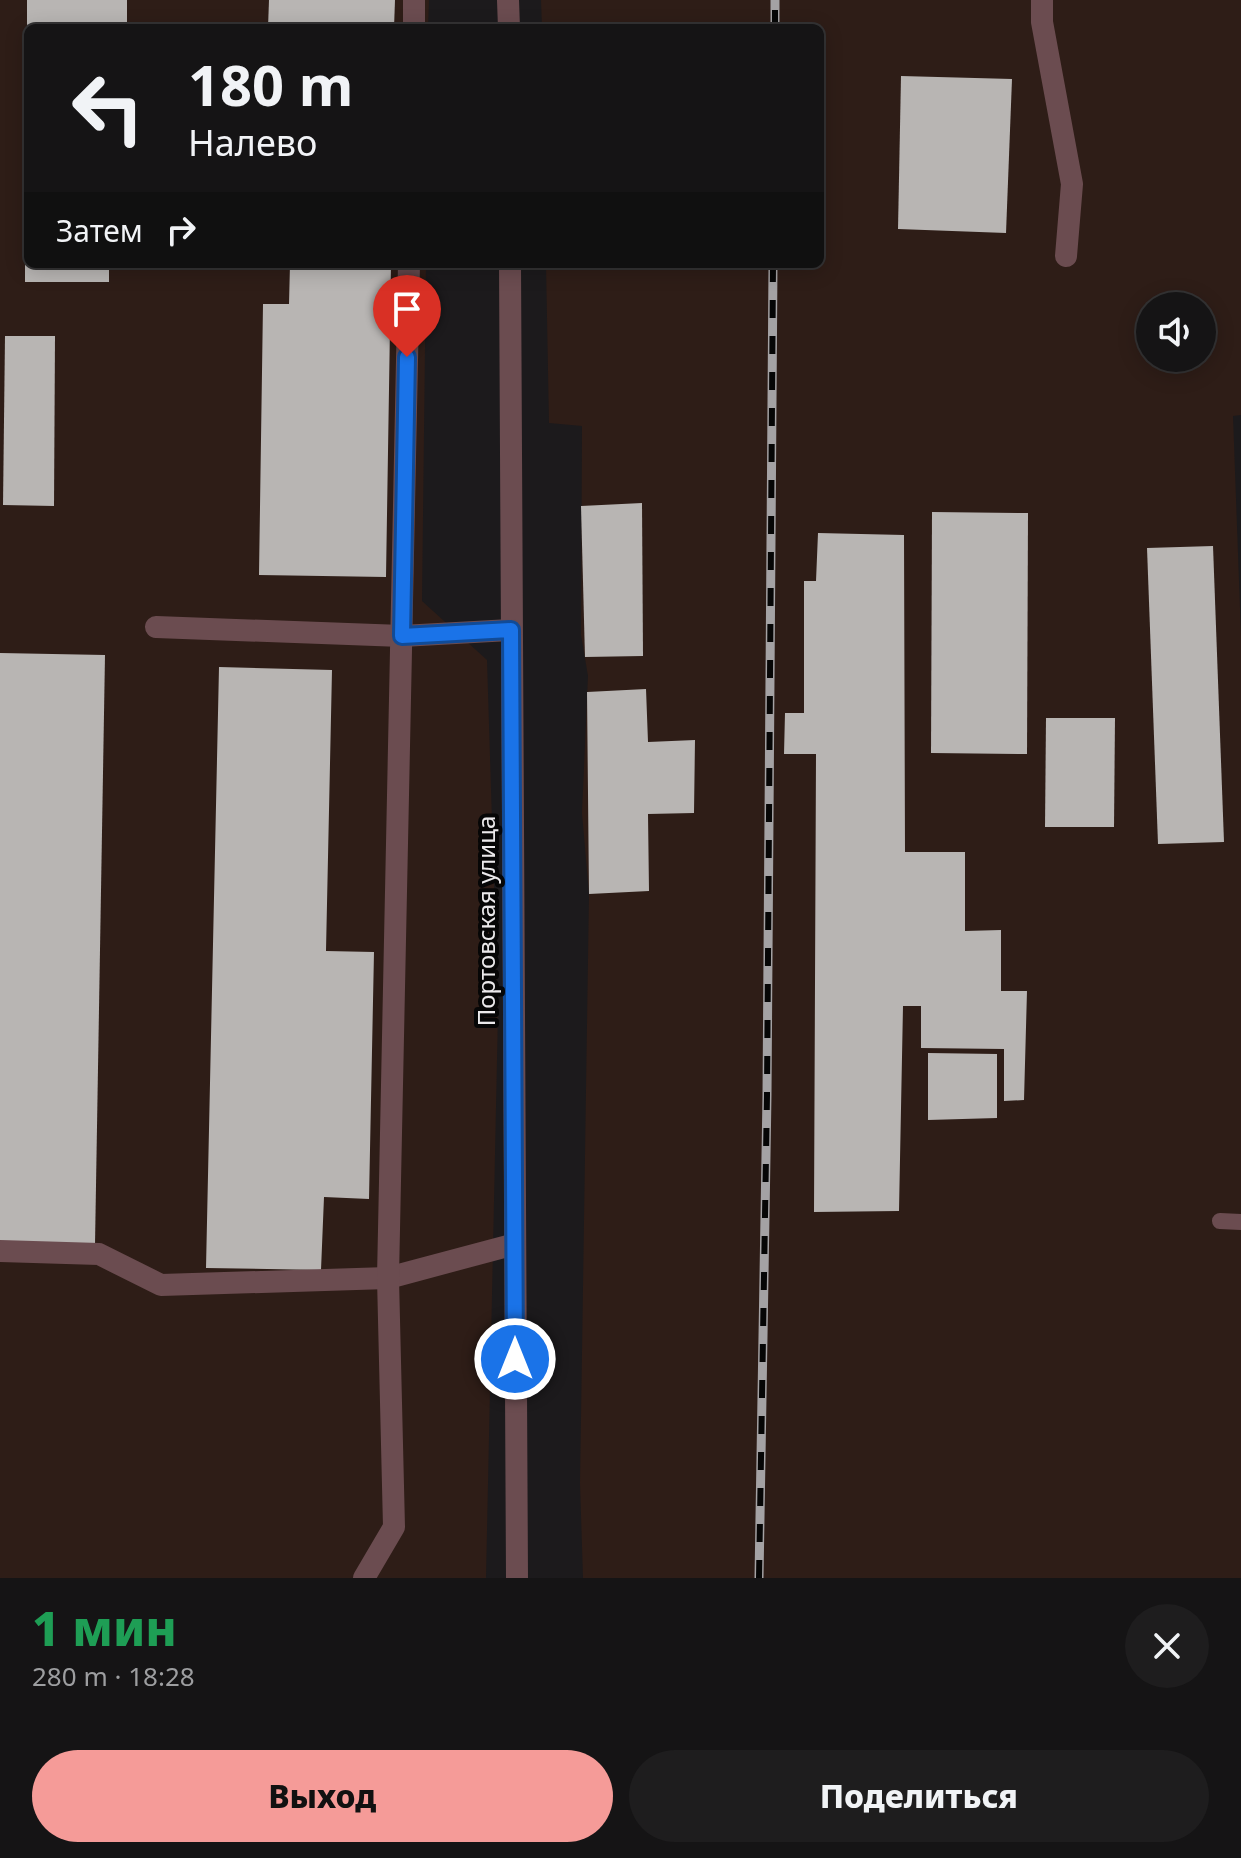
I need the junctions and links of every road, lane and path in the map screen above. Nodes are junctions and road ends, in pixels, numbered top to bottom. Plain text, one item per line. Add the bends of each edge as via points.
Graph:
1 (414, 0) edge
2 (508, 0) edge
3 (1042, 0) edge
4 (414, 24) edge
5 (509, 24) edge
6 (1066, 256) dead end
7 (409, 268) edge
8 (510, 268) edge
9 (156, 627) dead end
10 (511, 630) junction
11 (402, 636) junction
12 (1220, 1221) dead end
13 (1241, 1222) edge
14 (515, 1244) junction
15 (0, 1251) edge
16 (388, 1278) junction
17 (364, 1578) edge
18 (517, 1578) edge

1 - 4 street
2 - 5 street
3 - 6 street via 1072,184
7 - 11 street
8 - 10 street, Портовская улица
9 - 11 street
10 - 11 street
10 - 14 street, Портовская улица
11 - 16 street
12 - 13 lane
14 - 16 street
14 - 18 street, Портовская улица
15 - 16 street via 99,1254 161,1285
16 - 17 street via 394,1527

